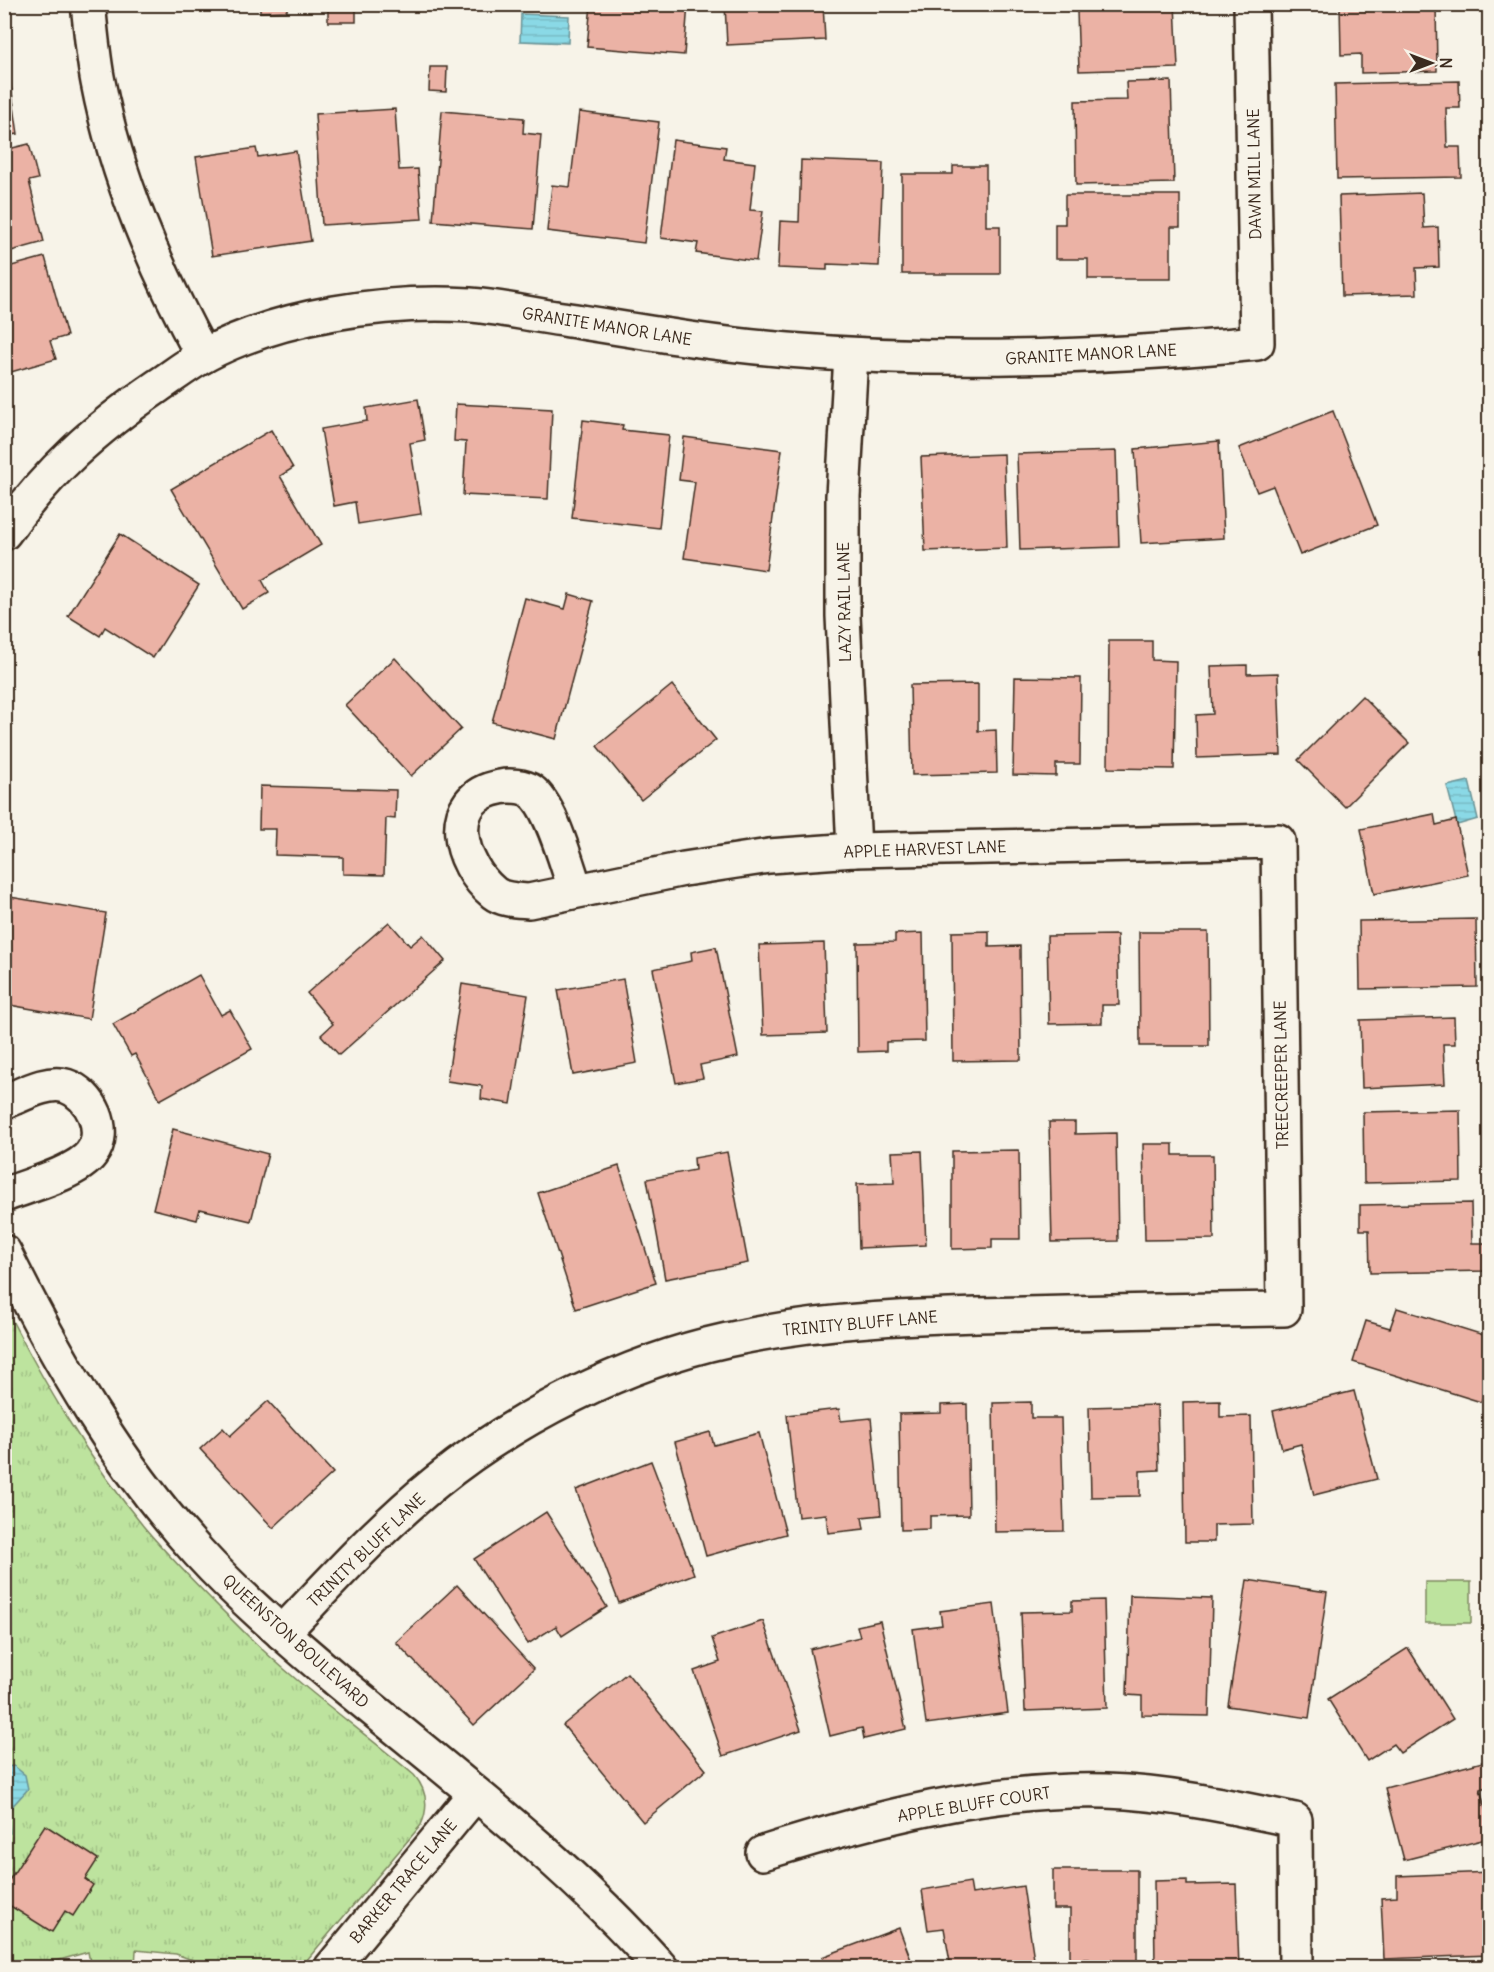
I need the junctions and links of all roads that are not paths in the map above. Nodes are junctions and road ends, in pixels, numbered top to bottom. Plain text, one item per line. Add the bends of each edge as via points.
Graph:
1 (88, 4) edge
2 (1251, 4) edge
3 (1257, 343) joint
4 (851, 355) junction
5 (203, 356) junction
6 (13, 521) edge
7 (1278, 841) joint
8 (854, 850) junction
9 (576, 891) dead end
10 (4, 1102) edge
11 (4, 1195) edge
12 (4, 1252) edge
13 (1284, 1309) joint
14 (282, 1633) junction
15 (474, 1794) junction
16 (763, 1853) dead end
17 (331, 1968) edge
18 (661, 1968) edge
19 (1296, 1968) edge

1 - 5 street via 97,80 114,151 142,232
2 - 3 street, DAWN MILL LANE
3 - 4 street, GRANITE MANOR LANE via 1094,356
4 - 5 street, GRANITE MANOR LANE via 705,342 472,305 406,305 322,316 270,329
4 - 8 street, LAZY RAIL LANE via 843,495 843,616
5 - 6 street, GRANITE MANOR LANE via 117,414 67,456
7 - 8 street, APPLE HARVEST LANE
7 - 13 street, TREECREEPER LANE
8 - 9 street, APPLE HARVEST LANE via 769,856
10 - 11 street via 44,1087 65,1086 85,1097 96,1116 98,1136 92,1154 73,1168
12 - 14 street, QUEENSTON BOULEVARD via 81,1395 143,1486 200,1554
13 - 14 street, TRINITY BLUFF LANE via 902,1317 826,1323 725,1340 644,1365 565,1399 437,1481 381,1530
14 - 15 street, QUEENSTON BOULEVARD
15 - 17 street, BARKER TRACE LANE
15 - 18 street, QUEENSTON BOULEVARD via 574,1880
16 - 19 street, APPLE BLUFF COURT via 832,1831 942,1805 1055,1791 1159,1794 1295,1820

